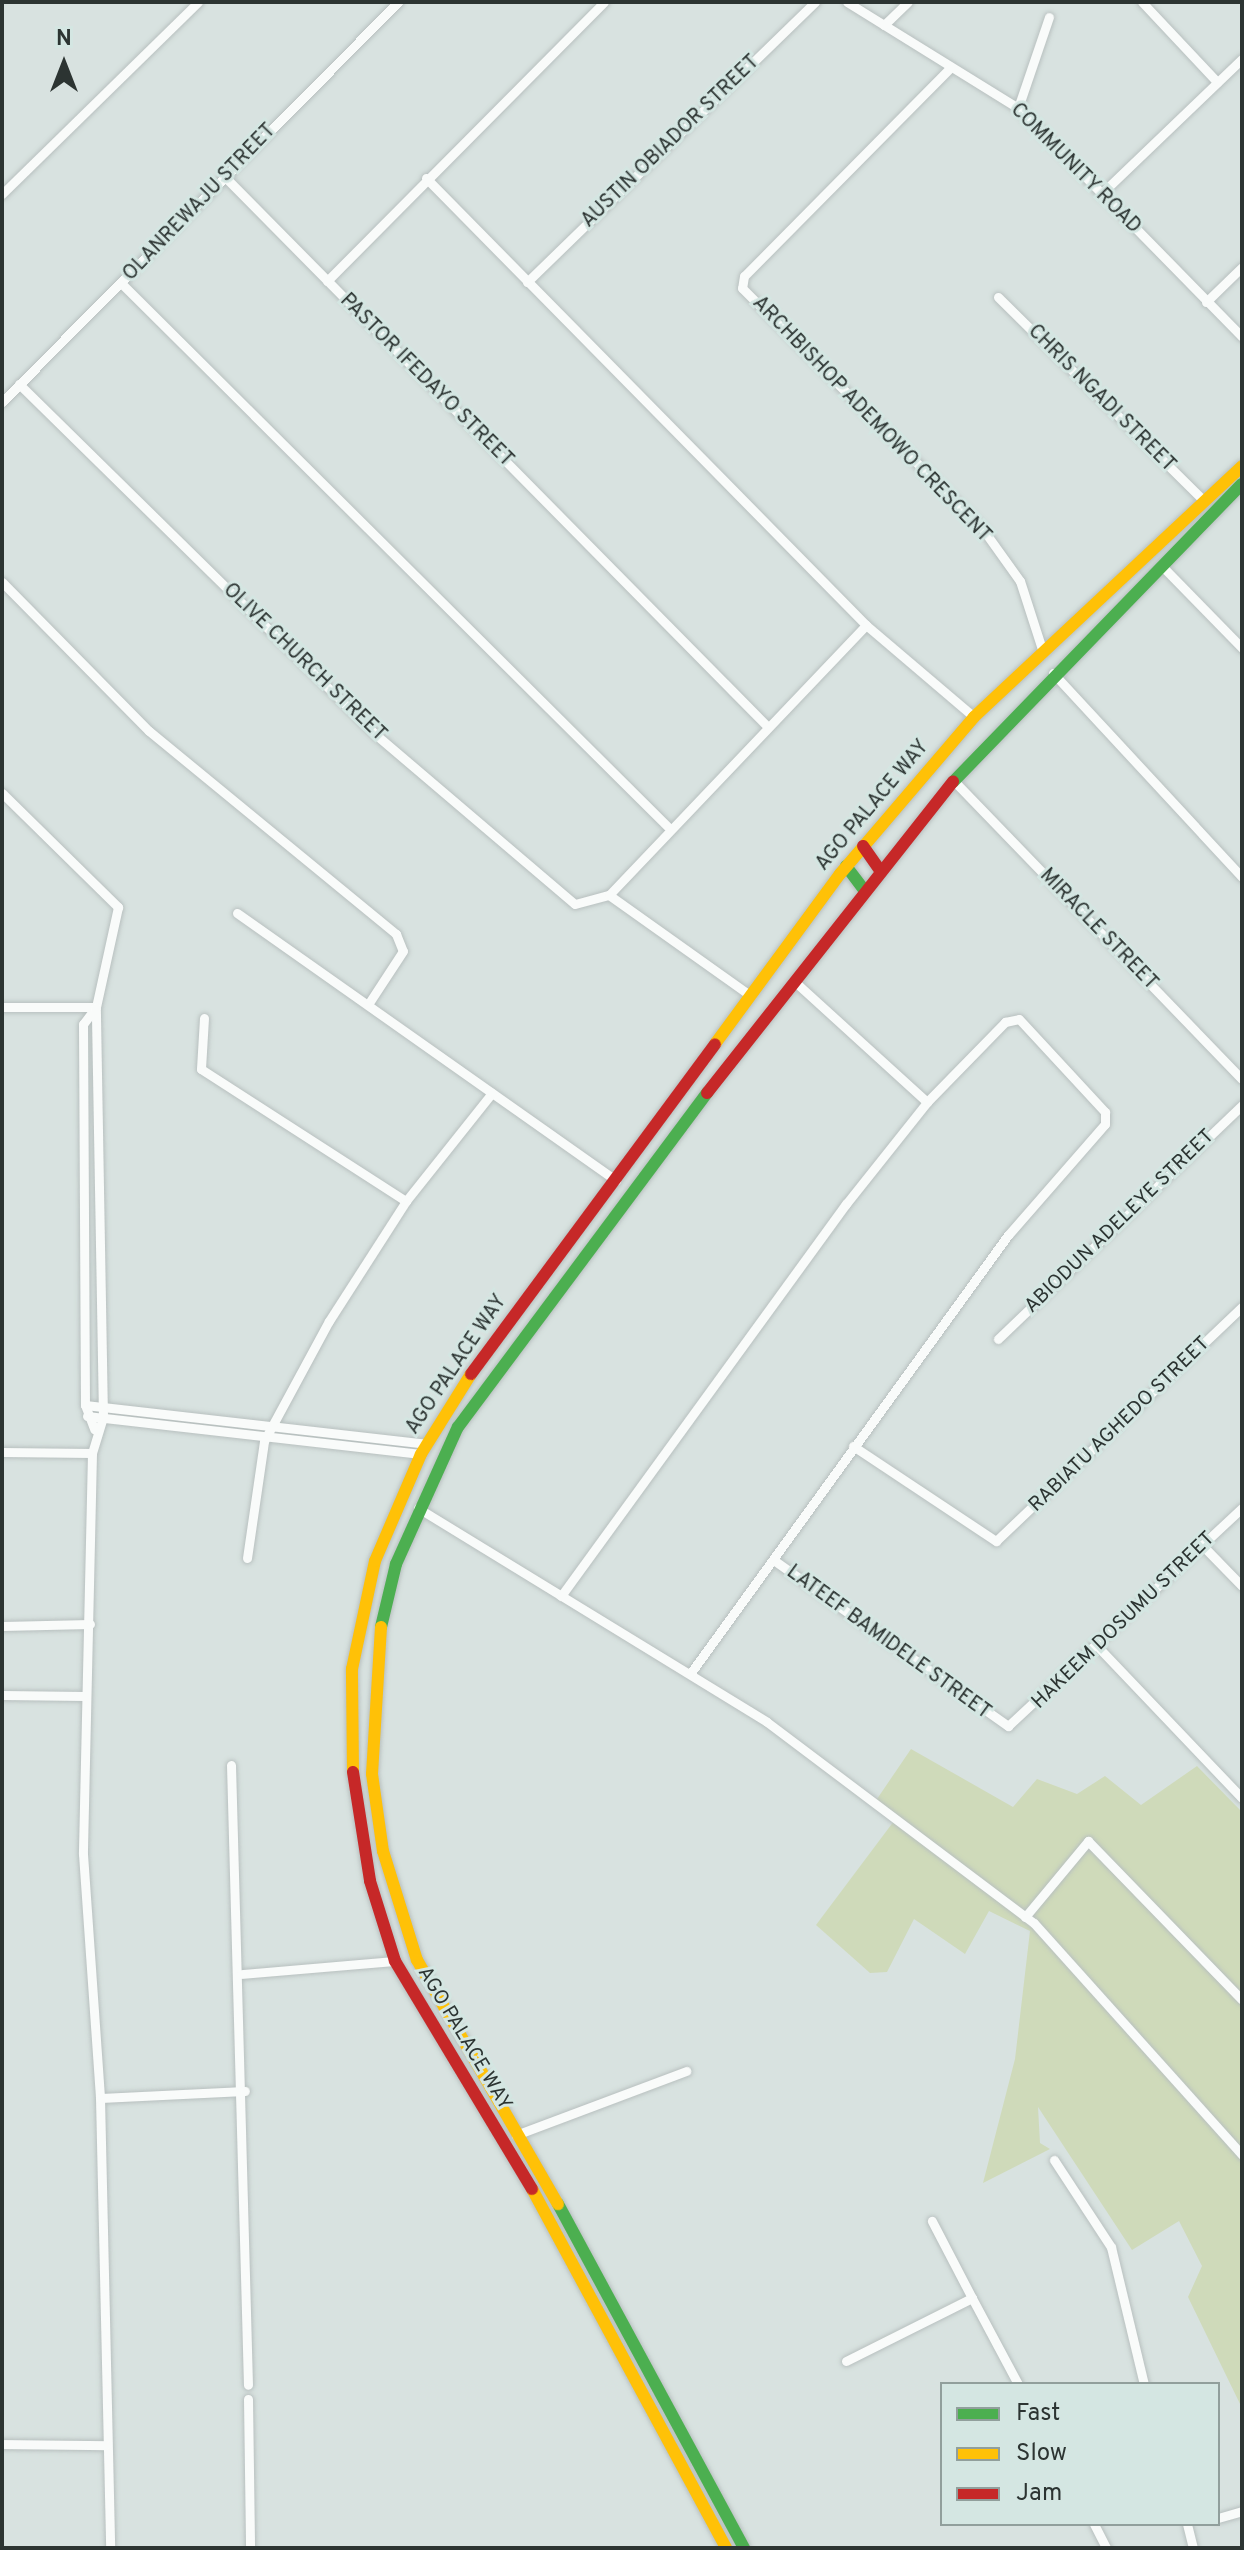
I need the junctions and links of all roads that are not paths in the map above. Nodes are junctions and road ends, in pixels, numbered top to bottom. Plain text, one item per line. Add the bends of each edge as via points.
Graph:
1 (198, 2) edge
2 (398, 2) edge
3 (604, 2) edge
4 (815, 2) edge
5 (847, 2) edge
6 (908, 2) edge
7 (1142, 2) edge
8 (1049, 17) dead end
9 (884, 25) junction
10 (1242, 59) edge
11 (949, 69) junction
12 (1217, 82) junction
13 (1018, 108) junction
14 (225, 177) junction
15 (426, 178) junction
16 (2, 194) edge
17 (1101, 194) junction
18 (1242, 267) edge
19 (327, 281) junction
20 (527, 282) junction
21 (121, 283) junction
22 (998, 297) dead end
23 (1206, 302) junction
24 (1242, 337) edge
25 (19, 384) junction
26 (2, 402) edge
27 (1242, 466) edge
28 (1242, 484) edge
29 (1204, 501) junction
30 (1164, 568) junction
31 (2, 582) edge
32 (866, 625) junction
33 (1242, 648) edge
34 (1043, 652) junction
35 (1053, 673) junction
36 (974, 717) junction
37 (768, 727) junction
38 (954, 781) junction
39 (2, 793) edge
40 (668, 827) junction
41 (863, 846) junction
42 (846, 866) junction
43 (880, 870) junction
44 (1242, 877) edge
45 (864, 890) junction
46 (609, 895) junction
47 (237, 913) dead end
48 (794, 981) junction
49 (751, 996) junction
50 (369, 1003) junction
51 (2, 1007) edge
52 (96, 1007) junction
53 (204, 1018) dead end
54 (1242, 1079) edge
55 (492, 1093) junction
56 (927, 1102) junction
57 (1242, 1105) edge
58 (616, 1180) junction
59 (406, 1201) junction
60 (1242, 1307) edge
61 (998, 1339) dead end
62 (86, 1411) junction
63 (104, 1411) junction
64 (94, 1429) junction
65 (271, 1430) junction
66 (264, 1441) junction
67 (853, 1446) junction
68 (423, 1449) junction
69 (2, 1452) edge
70 (92, 1453) junction
71 (418, 1508) junction
72 (1242, 1508) edge
73 (1202, 1545) junction
74 (247, 1558) dead end
75 (775, 1561) junction
76 (1242, 1586) edge
77 (561, 1596) junction
78 (90, 1624) junction
79 (2, 1626) edge
80 (1099, 1648) junction
81 (692, 1671) junction
82 (2, 1695) edge
83 (85, 1696) junction
84 (1002, 1724) joint
85 (231, 1765) dead end
86 (1242, 1798) edge
87 (1025, 1917) junction
88 (395, 1961) junction
89 (242, 1974) junction
90 (1242, 2000) edge
91 (686, 2071) dead end
92 (245, 2091) junction
93 (100, 2098) junction
94 (516, 2135) junction
95 (1242, 2155) edge
96 (1054, 2160) dead end
97 (932, 2221) dead end
98 (972, 2298) junction
99 (846, 2361) dead end
100 (1017, 2382) edge
101 (1144, 2382) edge
102 (248, 2385) dead end
103 (248, 2399) dead end
104 (2, 2444) edge
105 (106, 2445) junction
106 (1242, 2511) edge
107 (1220, 2517) edge
108 (1095, 2526) edge
109 (1190, 2526) edge
110 (110, 2546) edge
111 (250, 2548) edge
112 (726, 2548) edge
113 (744, 2548) edge
114 (1106, 2548) edge
115 (1193, 2548) edge

1 - 16 street
2 - 14 street, OLANREWAJU STREET
3 - 15 street, PASTOR IFEDAYO STREET
4 - 20 street, AUSTIN OBIADOR STREET
5 - 9 street, COMMUNITY ROAD
6 - 9 street
7 - 12 street
8 - 13 street
9 - 11 street, COMMUNITY ROAD
10 - 12 street
11 - 13 street, COMMUNITY ROAD
11 - 34 street, ARCHBISHOP ADEMOWO CRESCENT via 744,276 742,288 982,528 1020,581
12 - 17 street
13 - 17 street, COMMUNITY ROAD
14 - 19 street
14 - 21 street, OLANREWAJU STREET
15 - 19 street, PASTOR IFEDAYO STREET
15 - 20 street
17 - 23 street, COMMUNITY ROAD
18 - 23 street
19 - 37 street, PASTOR IFEDAYO STREET
20 - 32 street
21 - 25 street, OLANREWAJU STREET
21 - 40 street
22 - 29 street, CHRIS NGADI STREET
23 - 24 street, COMMUNITY ROAD
25 - 26 street, OLANREWAJU STREET
25 - 46 street, OLIVE CHURCH STREET via 375,734 559,893 575,904
27 - 29 main road, AGO PALACE WAY
28 - 30 main road, AGO PALACE WAY
29 - 34 main road, AGO PALACE WAY
30 - 33 street
30 - 35 main road, AGO PALACE WAY
31 - 50 street via 149,731 396,934 403,951
32 - 36 street
32 - 37 street
34 - 36 main road, AGO PALACE WAY
35 - 38 main road, AGO PALACE WAY
35 - 44 street
36 - 41 main road, AGO PALACE WAY
37 - 40 street
38 - 43 main road, AGO PALACE WAY
38 - 54 street, MIRACLE STREET
39 - 52 street via 117,899
40 - 46 street
41 - 42 main road, AGO PALACE WAY
41 - 43 main road
42 - 45 main road
42 - 49 main road, AGO PALACE WAY
43 - 45 main road, AGO PALACE WAY
45 - 48 main road, AGO PALACE WAY
46 - 49 street
47 - 50 street
48 - 56 street
48 - 71 main road, AGO PALACE WAY via 483,1389
49 - 58 main road, AGO PALACE WAY
50 - 55 street
51 - 52 street
52 - 62 street via 83,1024
52 - 63 street
53 - 59 street via 201,1069
55 - 58 street
55 - 59 street
56 - 67 street via 1012,1017 1105,1112 1105,1124 1008,1235
56 - 77 street
57 - 61 street, ABIODUN ADELEYE STREET
58 - 68 main road, AGO PALACE WAY
59 - 65 street via 329,1321
60 - 67 street, RABIATU AGHEDO STREET via 996,1541
62 - 63 street
62 - 64 street
63 - 64 street
63 - 65 street
63 - 66 street
64 - 70 street
65 - 66 street
65 - 68 street
66 - 68 street
66 - 74 street
67 - 75 street
68 - 88 main road, AGO PALACE WAY via 375,1561 352,1669 352,1769 361,1841
69 - 70 street
70 - 78 street
71 - 77 street
71 - 94 main road, AGO PALACE WAY via 396,1564 371,1692 383,1851 437,2003
72 - 73 street, HAKEEM DOSUMU STREET
73 - 76 street
73 - 80 street, HAKEEM DOSUMU STREET
75 - 81 street
75 - 84 street, LATEEF BAMIDELE STREET
77 - 81 street
78 - 79 street
78 - 83 street
80 - 84 street, HAKEEM DOSUMU STREET via 1015,1724
80 - 86 street
81 - 87 street
82 - 83 street
83 - 93 street via 83,1854
85 - 89 street
87 - 90 street via 1088,1841
87 - 95 street
88 - 89 street
88 - 112 main road, AGO PALACE WAY via 587,2280
89 - 92 street
91 - 94 street
92 - 93 street
92 - 102 street
93 - 105 street
94 - 113 main road, AGO PALACE WAY via 616,2303
96 - 101 street via 1111,2247
97 - 98 street
98 - 99 street
98 - 100 street
103 - 111 street
104 - 105 street
105 - 110 street
106 - 107 street
108 - 114 street
109 - 115 street

